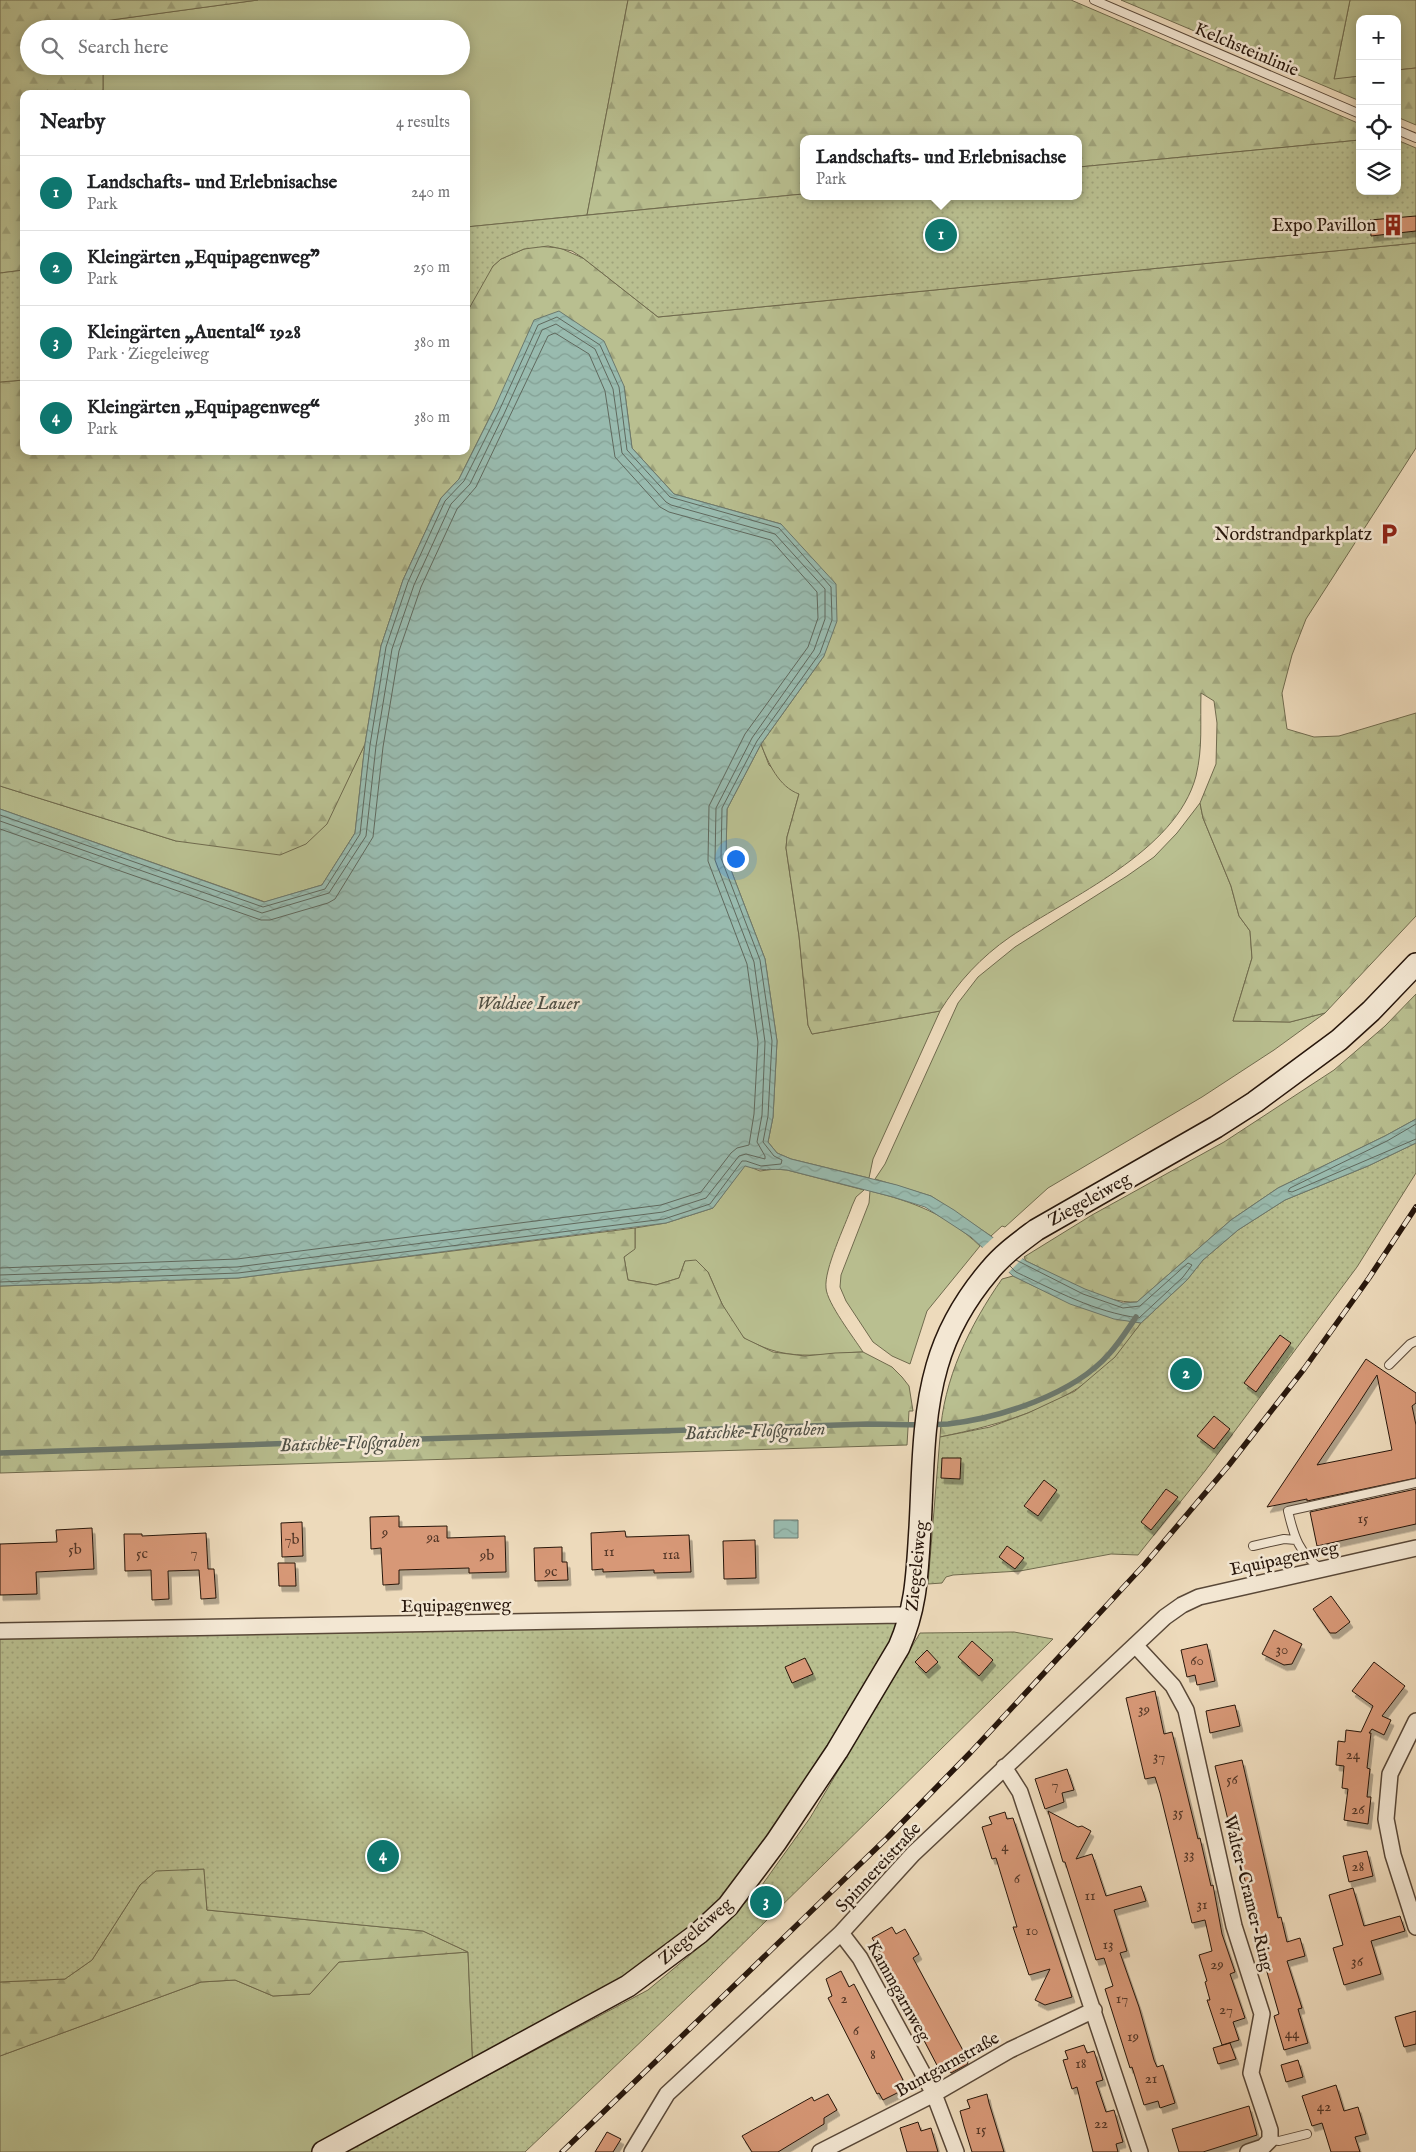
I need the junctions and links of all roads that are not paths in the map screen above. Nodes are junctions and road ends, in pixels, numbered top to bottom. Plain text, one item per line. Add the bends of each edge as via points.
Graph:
1 (1094, 0) edge
2 (1356, 112) edge
3 (1401, 132) edge
4 (1416, 138) edge
5 (1416, 964) edge
6 (1416, 1341) edge
7 (1389, 1365) dead end
8 (1416, 1483) edge
9 (1296, 1540) junction
10 (1253, 1546) dead end
11 (1416, 1548) edge
12 (1322, 1569) junction
13 (1165, 1617) joint
14 (910, 1621) junction
15 (0, 1631) edge
16 (1135, 1645) junction
17 (1416, 1721) edge
18 (1004, 1767) junction
19 (1416, 1926) edge
20 (842, 1933) junction
21 (1094, 2010) junction
22 (934, 2094) junction
23 (1307, 2134) dead end
24 (1270, 2140) junction
25 (323, 2152) edge
26 (632, 2152) edge
27 (820, 2152) edge
28 (956, 2152) edge
29 (1140, 2152) edge
30 (1248, 2152) edge

1 - 2 lane, Kelchsteinlinie
3 - 4 lane
5 - 14 main road, Ziegeleiweg via 1340,1040 1255,1102 1058,1215 990,1268 971,1294 947,1338 937,1366 928,1412 916,1592
6 - 7 lane
8 - 9 lane via 1288,1511
9 - 10 lane via 1284,1539
9 - 12 lane via 1307,1559
11 - 12 street, Equipagenweg
12 - 13 street, Equipagenweg via 1199,1597
13 - 16 street, Spinnereistraße
14 - 15 street, Equipagenweg via 901,1615
14 - 25 main road, Ziegeleiweg via 887,1669 802,1804 728,1906 699,1933 628,1986
16 - 18 street, Spinnereistraße
16 - 24 street, Walter-Cramer-Ring via 1173,1686 1186,1710 1234,1926 1262,2014 1251,2073 1270,2130
17 - 19 street via 1390,1774 1386,1818 1393,1855
18 - 20 street, Spinnereistraße via 913,1854
18 - 21 street via 1020,1792
20 - 22 street, Kammgarnweg via 860,1958
20 - 26 street, Spinnereistraße via 667,2094
21 - 22 street, Buntgarnstraße via 1010,2050
21 - 29 street
22 - 27 street, Buntgarnstraße
22 - 28 street, Kammgarnweg
23 - 24 lane
24 - 30 street via 1264,2147

